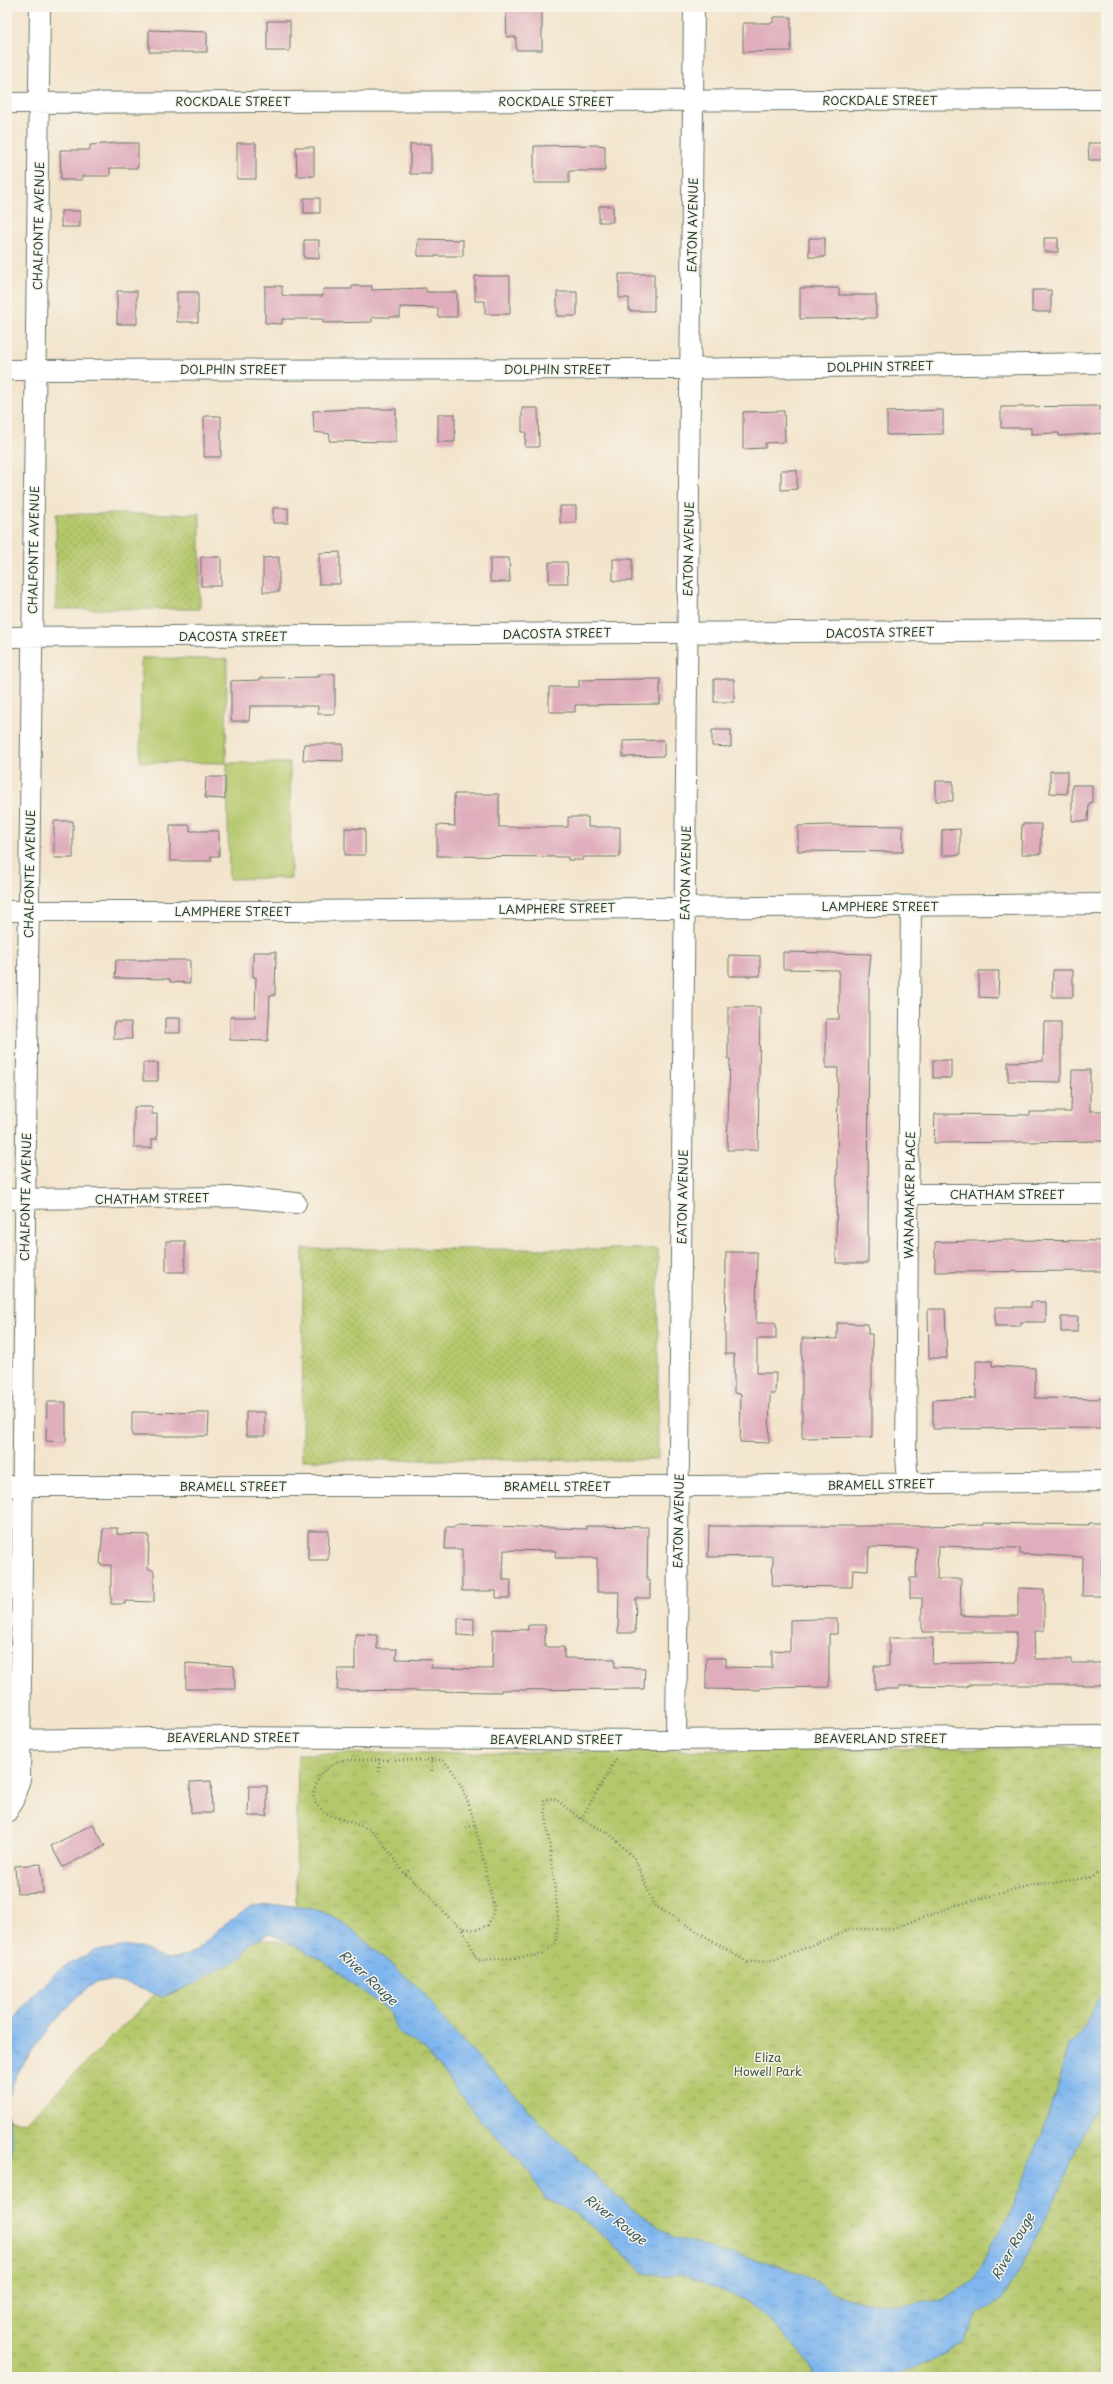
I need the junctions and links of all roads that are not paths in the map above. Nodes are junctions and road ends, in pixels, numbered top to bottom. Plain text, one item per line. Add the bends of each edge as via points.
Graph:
1 (40, 7) edge
2 (694, 7) edge
3 (1106, 99) edge
4 (39, 102) junction
5 (693, 102) junction
6 (7, 103) edge
7 (1106, 363) edge
8 (690, 368) junction
9 (7, 370) edge
10 (36, 370) junction
11 (1106, 630) edge
12 (688, 633) junction
13 (32, 637) junction
14 (7, 638) edge
15 (1106, 904) edge
16 (684, 907) junction
17 (911, 907) junction
18 (7, 911) edge
19 (29, 911) junction
20 (909, 1194) junction
21 (1106, 1194) edge
22 (16, 1199) edge
23 (296, 1203) dead end
24 (1106, 1481) edge
25 (908, 1484) junction
26 (15, 1486) edge
27 (679, 1486) junction
28 (1106, 1736) edge
29 (676, 1739) junction
30 (13, 1740) edge
31 (7, 1812) edge

1 - 4 street, CHALFONTE AVENUE
2 - 5 street, EATON AVENUE
3 - 5 street, ROCKDALE STREET
4 - 5 street, ROCKDALE STREET
4 - 6 street, ROCKDALE STREET
4 - 10 street, CHALFONTE AVENUE
5 - 8 street, EATON AVENUE
7 - 8 street, DOLPHIN STREET
8 - 10 street, DOLPHIN STREET
8 - 12 street, EATON AVENUE
9 - 10 street, DOLPHIN STREET
10 - 13 street, CHALFONTE AVENUE
11 - 12 street, DACOSTA STREET
12 - 13 street, DACOSTA STREET
12 - 16 street, EATON AVENUE
13 - 14 street, DACOSTA STREET
13 - 19 street, CHALFONTE AVENUE
15 - 17 street, LAMPHERE STREET
16 - 17 street, LAMPHERE STREET
16 - 19 street, LAMPHERE STREET
16 - 27 street, EATON AVENUE
17 - 20 street, WANAMAKER PLACE
18 - 19 street, LAMPHERE STREET
19 - 22 street, CHALFONTE AVENUE
20 - 21 street, CHATHAM STREET
20 - 25 street, WANAMAKER PLACE via 906,1455
22 - 23 street, CHATHAM STREET via 237,1197
22 - 26 street, CHALFONTE AVENUE
24 - 25 street, BRAMELL STREET
25 - 27 street, BRAMELL STREET
26 - 27 street, BRAMELL STREET
26 - 30 street, CHALFONTE AVENUE
27 - 29 street, EATON AVENUE
28 - 29 street, BEAVERLAND STREET
29 - 30 street, BEAVERLAND STREET via 228,1737
30 - 31 street, CHALFONTE AVENUE via 20,1778

